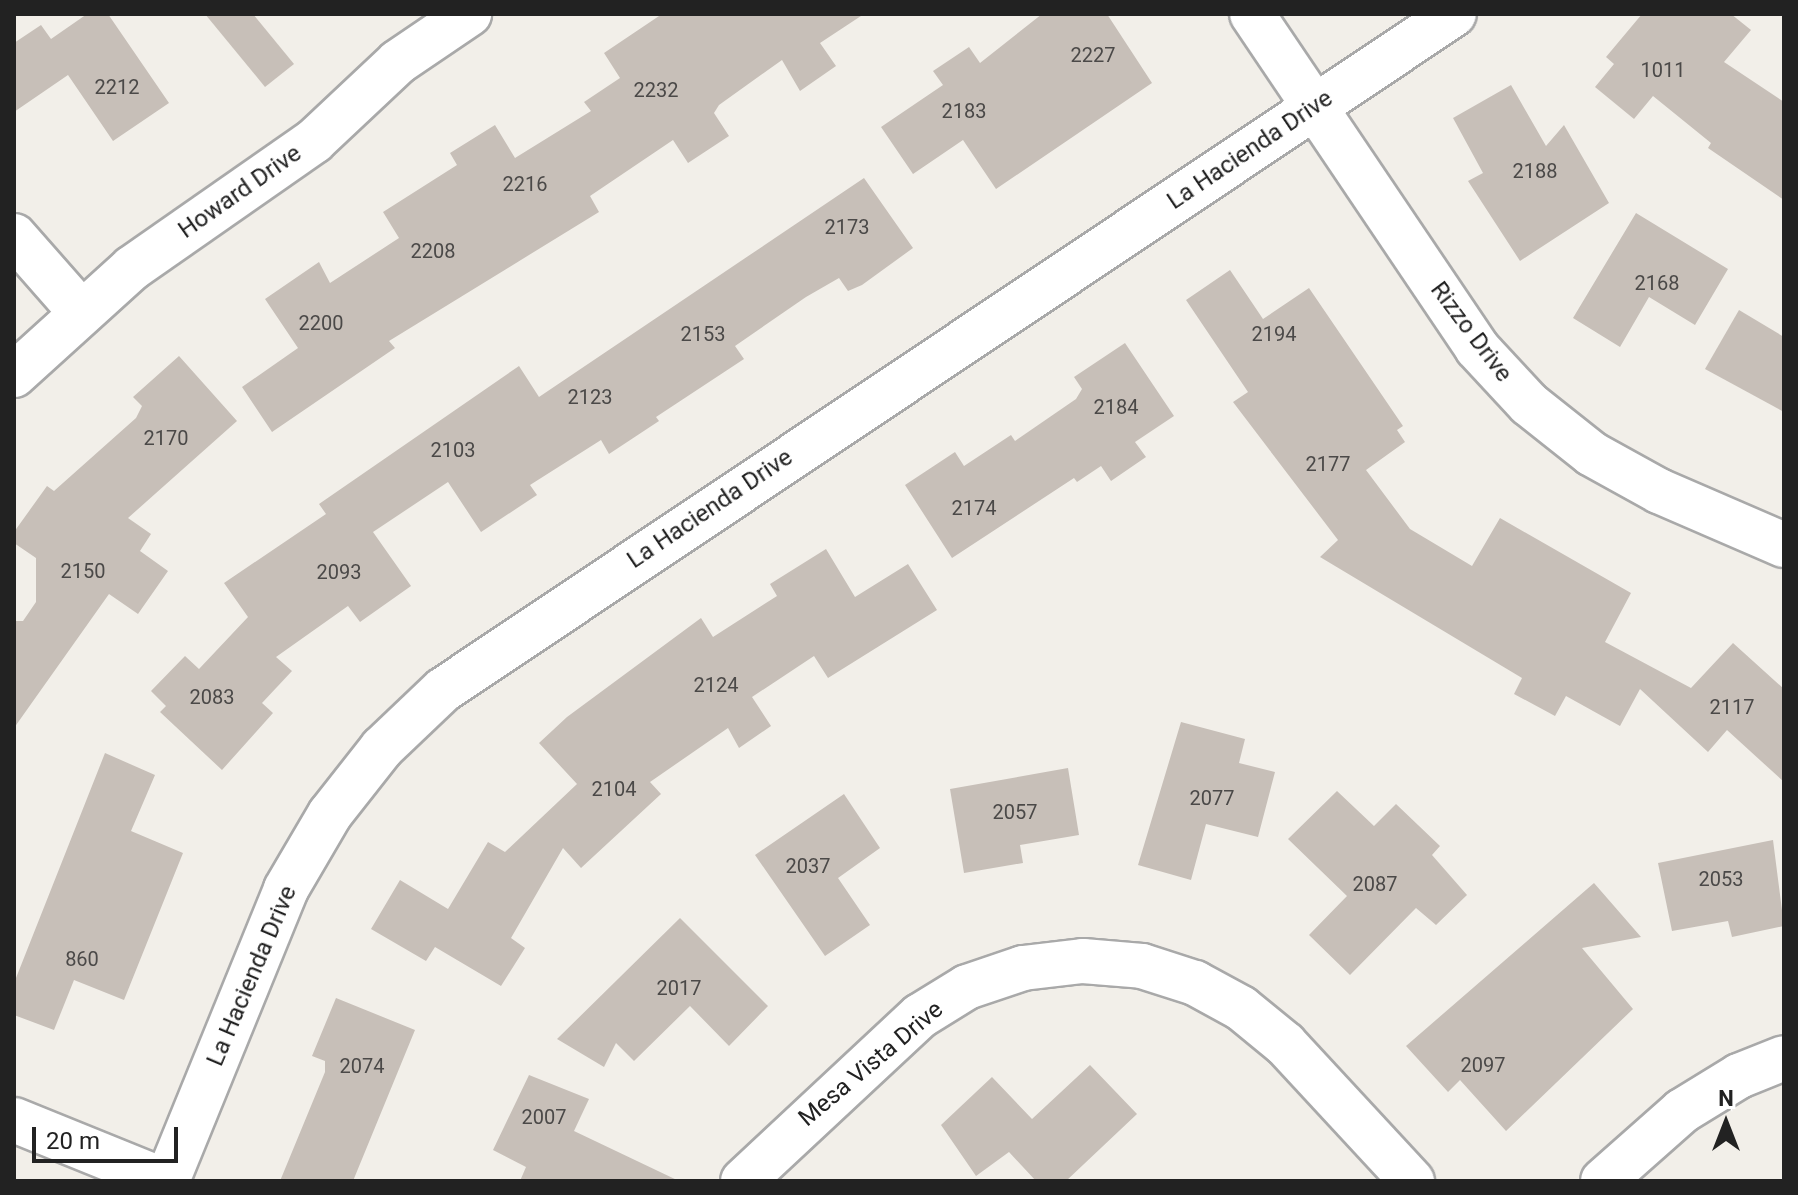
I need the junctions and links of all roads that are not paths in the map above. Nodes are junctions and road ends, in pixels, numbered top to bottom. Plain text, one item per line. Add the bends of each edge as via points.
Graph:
1 (469, 14) edge
2 (1252, 14) edge
3 (1454, 14) edge
4 (1314, 108) junction
5 (14, 236) edge
6 (80, 311) junction
7 (14, 375) edge
8 (1784, 545) edge
9 (1784, 1058) edge
10 (14, 1120) edge
11 (166, 1181) edge
12 (743, 1181) edge
13 (1412, 1181) edge
14 (1603, 1181) edge

1 - 6 street, Howard Drive via 398,62 314,141
2 - 4 street, Rizzo Drive
3 - 4 street, La Hacienda Drive
4 - 8 street, Rizzo Drive via 1477,348 1529,404 1592,454 1659,491
4 - 11 street, La Hacienda Drive via 443,690 382,748 338,803 286,889
5 - 6 street
6 - 7 street, Howard Drive
9 - 14 street via 1682,1111
10 - 11 street
12 - 13 street, Mesa Vista Drive via 920,1016 967,987 1023,968 1083,961 1142,966 1195,983 1241,1008 1285,1044

